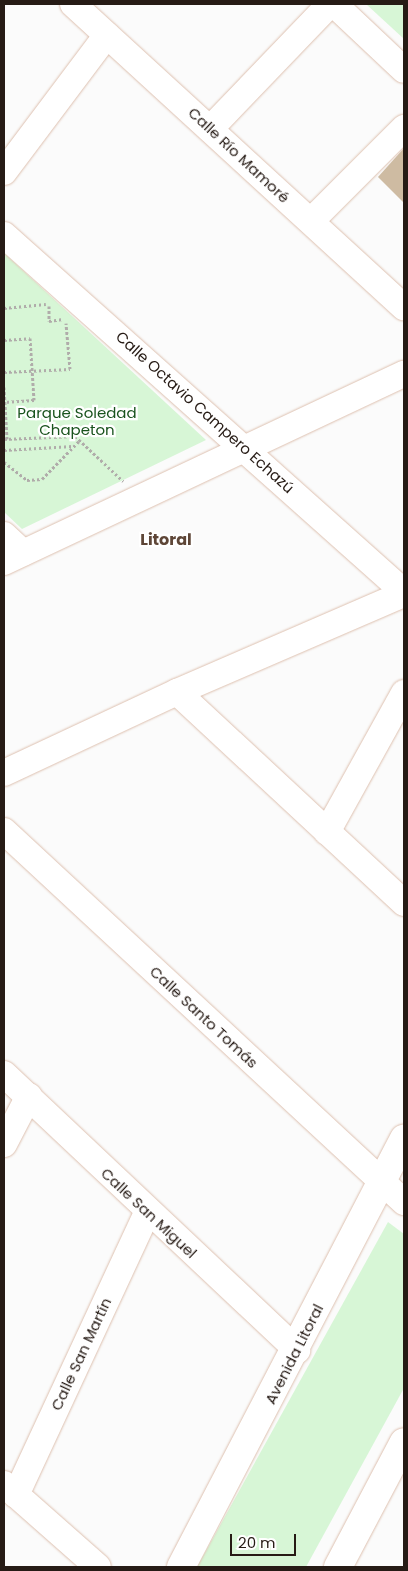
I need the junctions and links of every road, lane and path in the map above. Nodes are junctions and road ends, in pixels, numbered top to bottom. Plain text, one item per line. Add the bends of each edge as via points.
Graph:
1 (73, 4) edge
2 (330, 4) edge
3 (334, 4) edge
4 (107, 35) junction
5 (404, 70) edge
6 (404, 128) edge
7 (210, 129) junction
8 (4, 172) edge
9 (311, 221) junction
10 (4, 235) edge
11 (48, 294) dead end
12 (48, 304) junction
13 (404, 307) edge
14 (4, 308) edge
15 (74, 318) dead end
16 (66, 319) junction
17 (4, 340) edge
18 (32, 370) junction
19 (4, 372) edge
20 (404, 374) edge
21 (4, 387) edge
22 (4, 402) edge
23 (6, 439) edge
24 (80, 440) junction
25 (74, 446) junction
26 (249, 449) junction
27 (4, 450) edge
28 (4, 462) edge
29 (123, 481) dead end
30 (4, 535) edge
31 (14, 557) edge
32 (404, 593) edge
33 (177, 692) junction
34 (404, 693) edge
35 (4, 773) edge
36 (4, 831) edge
37 (327, 832) junction
38 (404, 903) edge
39 (4, 1074) edge
40 (28, 1096) junction
41 (404, 1138) edge
42 (4, 1144) edge
43 (381, 1181) junction
44 (404, 1202) edge
45 (147, 1213) junction
46 (297, 1350) junction
47 (404, 1444) edge
48 (10, 1489) edge
49 (98, 1567) edge
50 (180, 1567) edge
51 (338, 1567) edge

1 - 4 street, Calle Río Mamoré
2 - 7 street
3 - 5 street
4 - 7 street, Calle Río Mamoré
4 - 8 street
6 - 9 street
7 - 9 street, Calle Río Mamoré
9 - 13 street, Calle Río Mamoré
10 - 26 street, Calle Octavio Campero Echazú
11 - 12 path
12 - 14 path
12 - 16 path via 49,321
15 - 16 path
16 - 18 path via 70,368
17 - 18 path via 30,338
18 - 19 path
18 - 22 path via 34,400
20 - 26 street
21 - 22 path
22 - 23 path
23 - 24 path via 75,436
24 - 25 path
24 - 29 path
25 - 27 path
25 - 28 path via 42,479 27,480
26 - 31 street
26 - 32 street, Calle Octavio Campero Echazú
30 - 31 street
32 - 33 street
33 - 35 street
33 - 37 street
34 - 37 street
36 - 43 street, Calle Santo Tomás
37 - 38 street
39 - 40 street, Calle San Miguel
40 - 42 street
40 - 45 street, Calle San Miguel
41 - 43 main road, Avenida Litoral
43 - 44 street, Calle Santo Tomás
43 - 46 main road, Avenida Litoral
45 - 46 street, Calle San Miguel
45 - 48 street, Calle San Martín
46 - 50 main road, Avenida Litoral
47 - 51 main road
48 - 49 street

